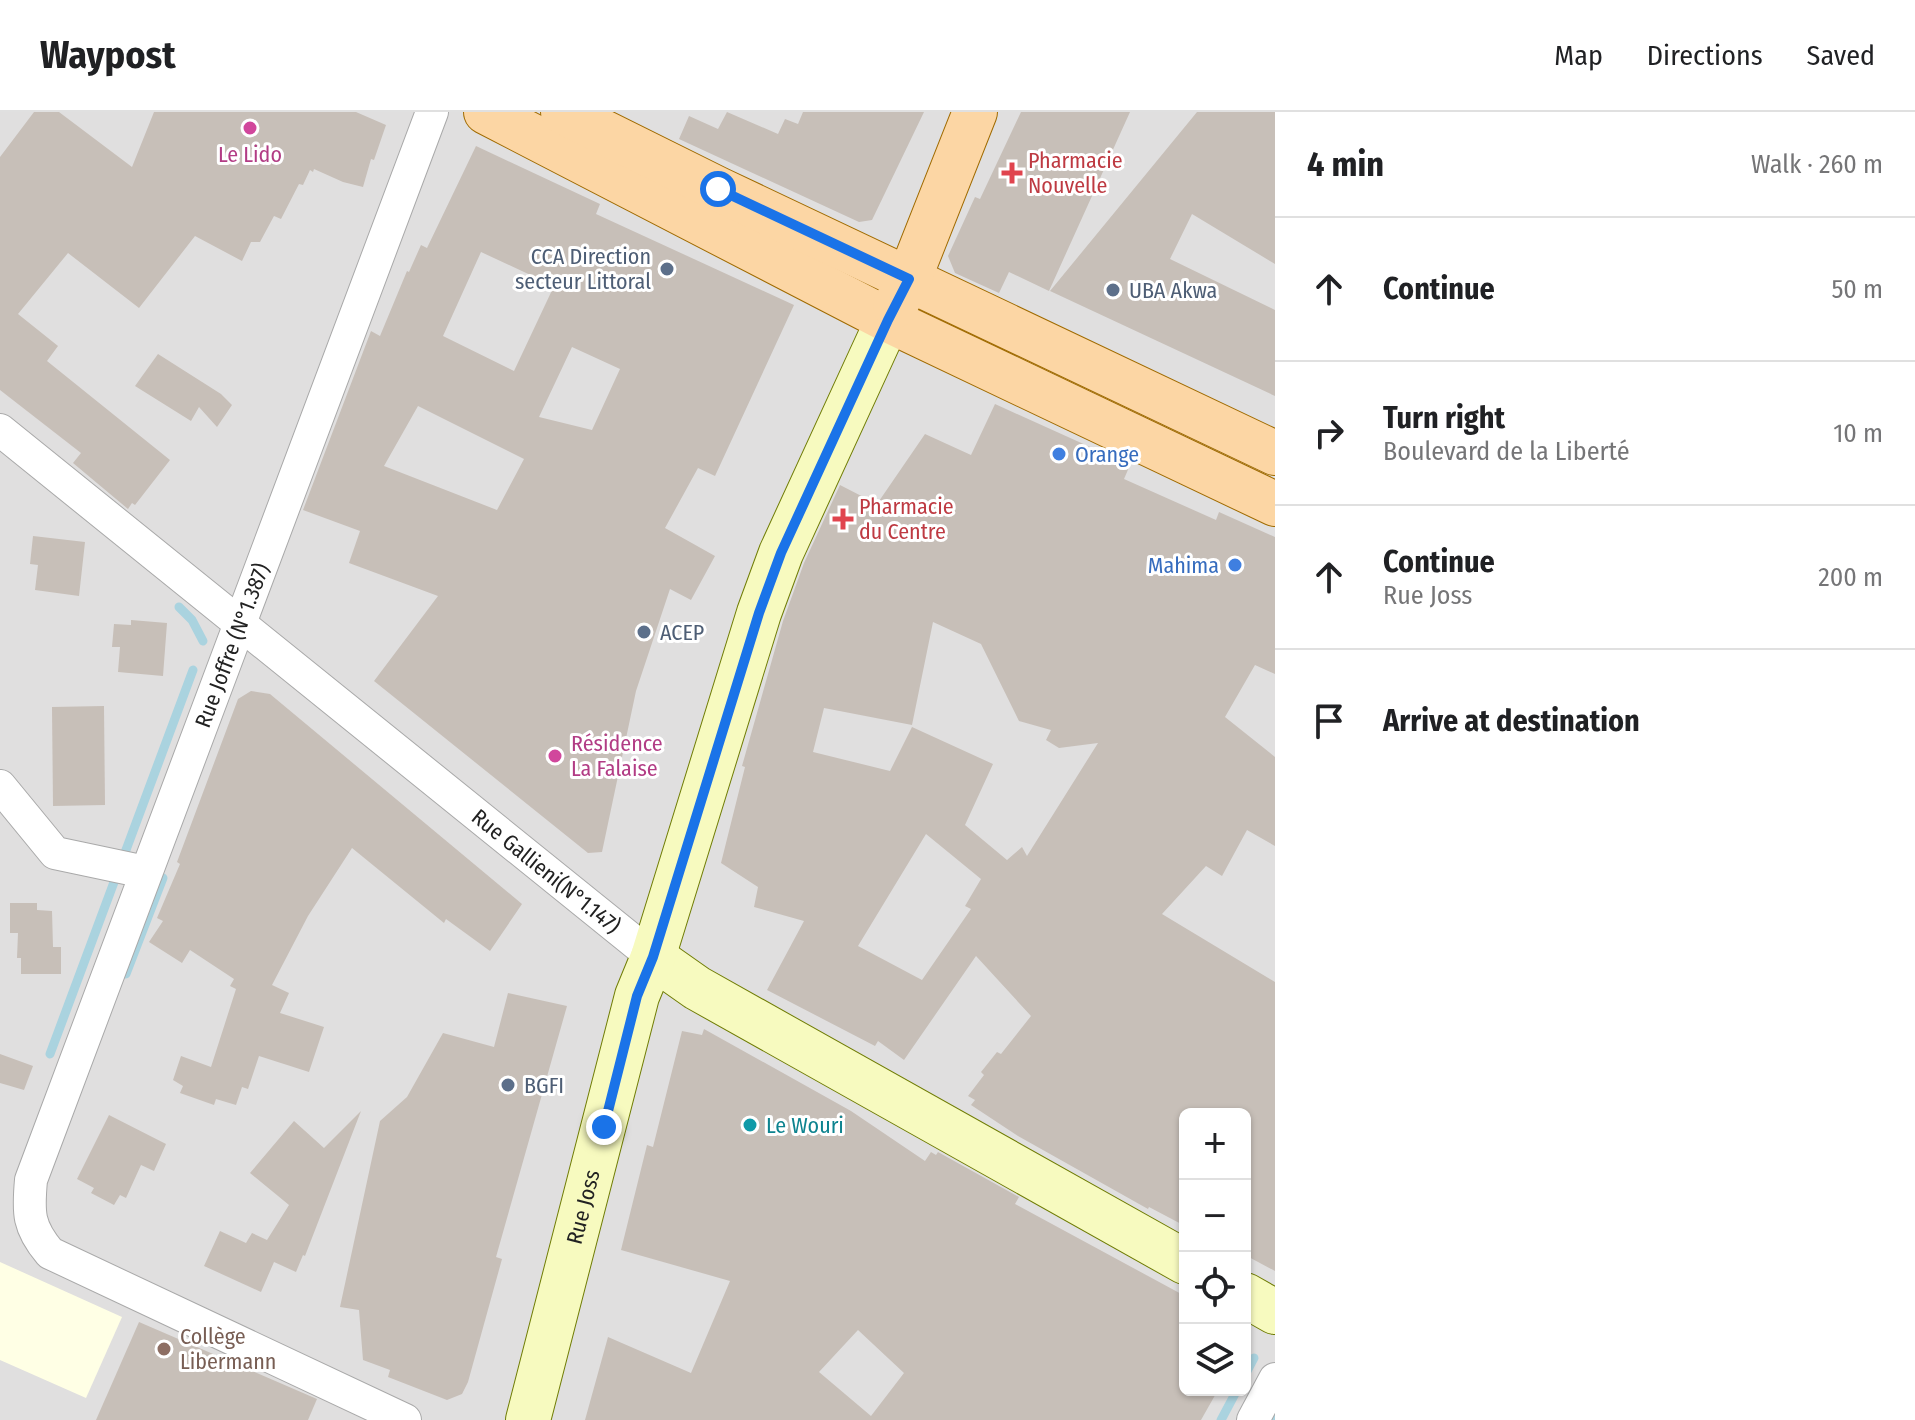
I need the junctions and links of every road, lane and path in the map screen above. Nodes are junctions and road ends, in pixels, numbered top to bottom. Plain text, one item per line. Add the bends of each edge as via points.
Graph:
1 (432, 112) edge
2 (486, 112) edge
3 (563, 112) edge
4 (975, 112) edge
5 (909, 279) junction
6 (888, 320) junction
7 (0, 430) edge
8 (1275, 453) edge
9 (1275, 504) edge
10 (240, 622) junction
11 (0, 786) edge
12 (145, 872) junction
13 (653, 957) junction
14 (1179, 1259) edge
15 (1251, 1298) edge
16 (1275, 1312) edge
17 (1275, 1379) edge
18 (405, 1420) edge
19 (528, 1420) edge
20 (1253, 1420) edge

1 - 10 street, Rue Joffre (N°1.387)
2 - 6 main road
3 - 5 main road
4 - 5 main road
5 - 6 main road
5 - 8 main road
6 - 9 main road
6 - 13 main road, Rue Joss via 781,553
7 - 10 street, Rue Gallieni(N°1.147)
10 - 12 street, Rue Joffre (N°1.387)
10 - 13 street, Rue Gallieni(N°1.147)
11 - 12 street via 55,853
12 - 18 street, Rue Joffre (N°1.387) via 31,1180 28,1208 35,1234 50,1253
13 - 14 main road, Rue Gallieni(N°1.147) via 697,988
13 - 19 main road, Rue Joss via 637,996
15 - 16 main road
17 - 20 street

